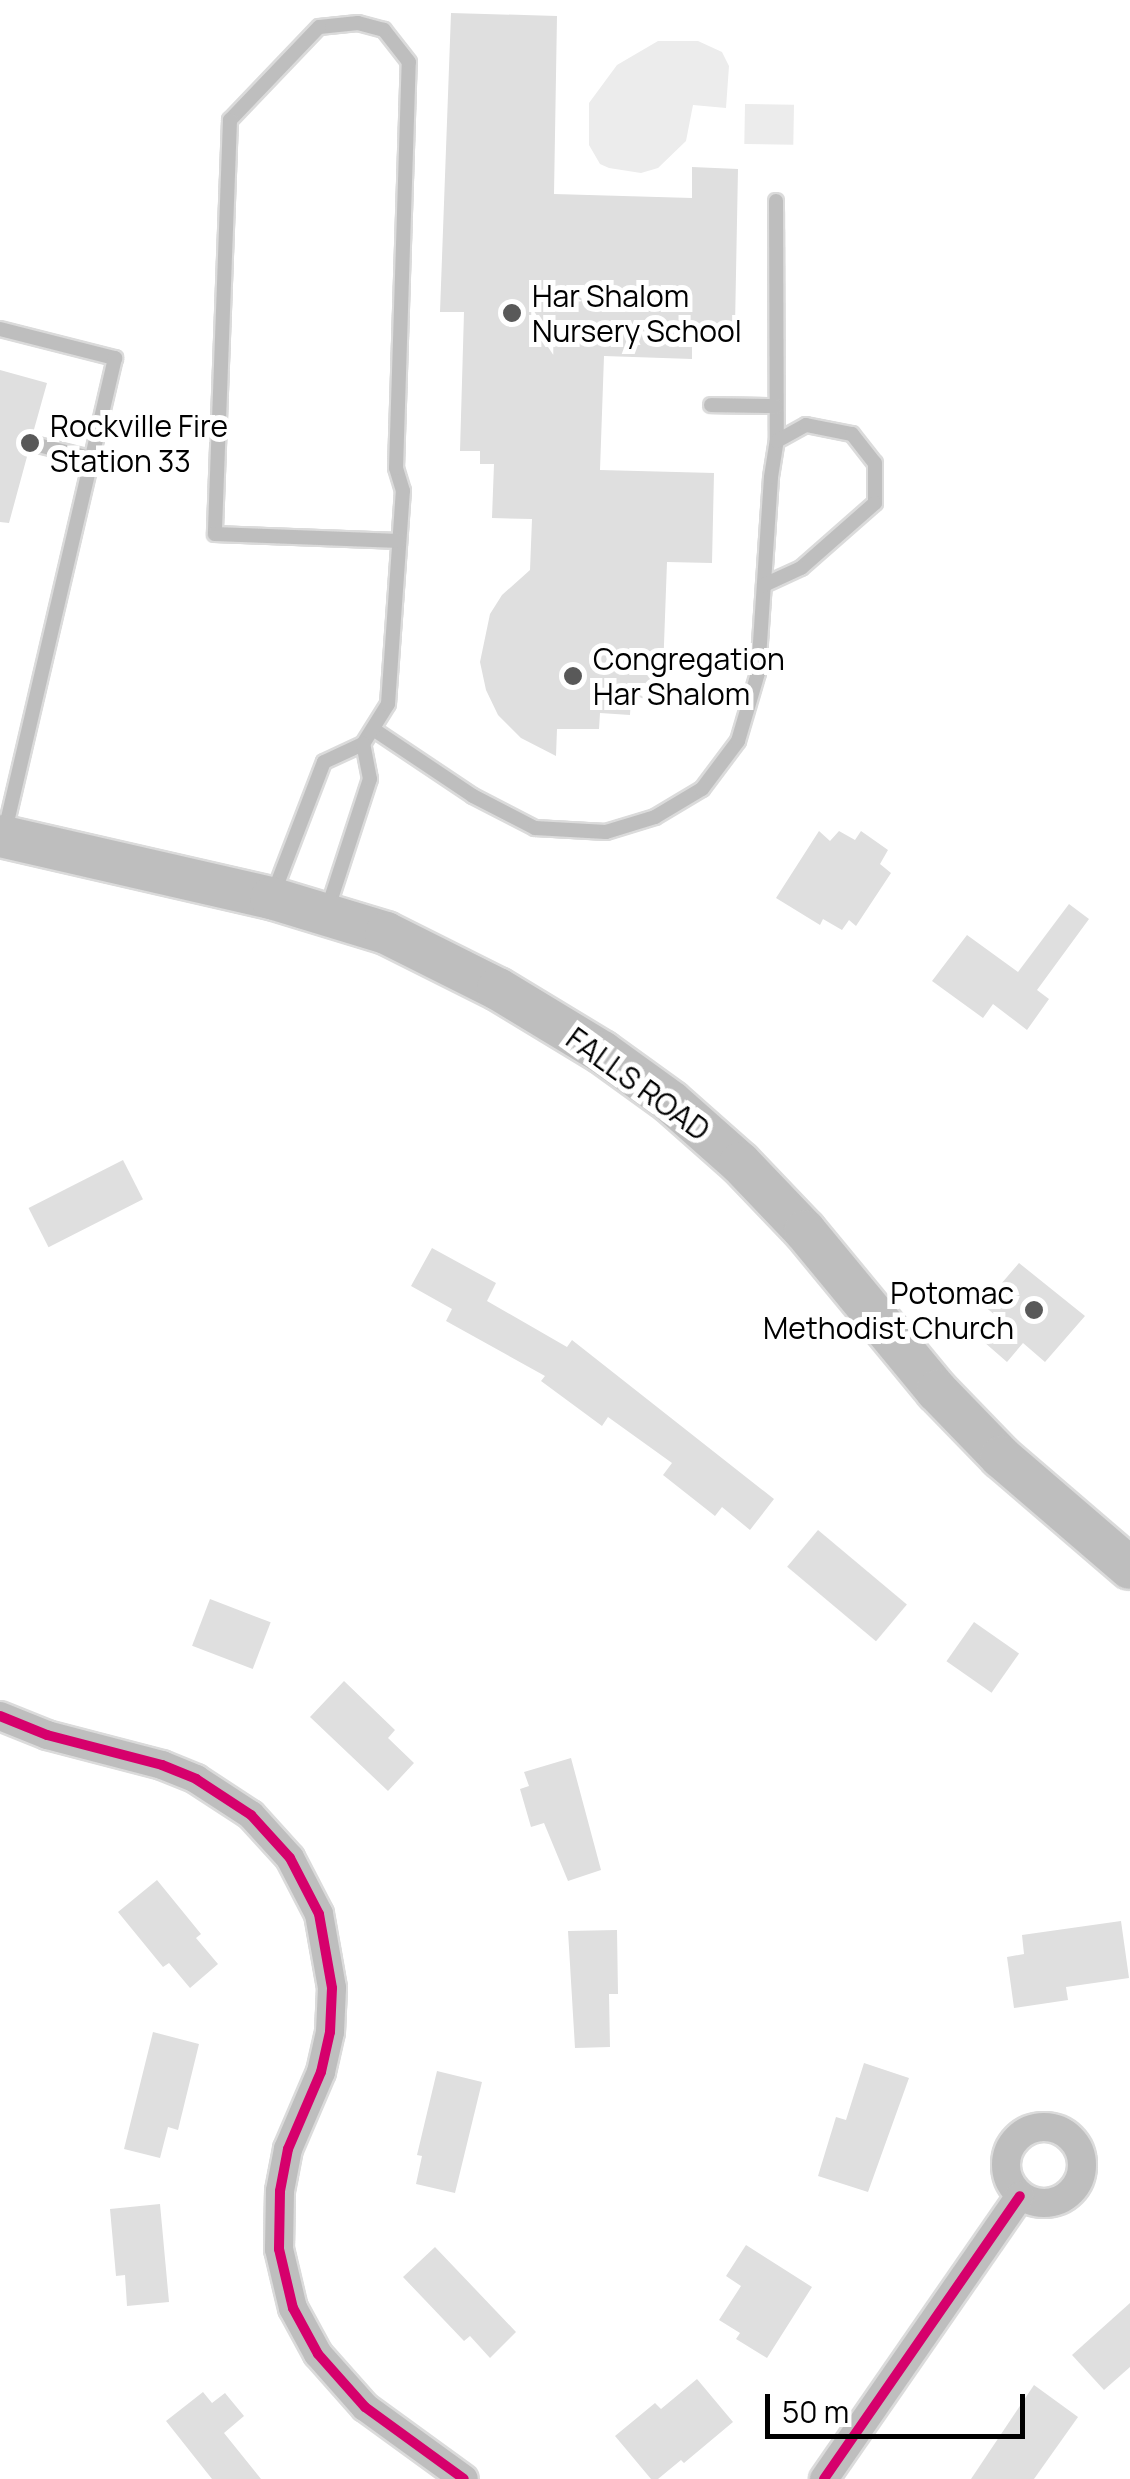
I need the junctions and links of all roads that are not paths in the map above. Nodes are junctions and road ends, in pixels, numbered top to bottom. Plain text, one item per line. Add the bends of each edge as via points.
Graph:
1 (776, 201) dead end
2 (0, 328) edge
3 (711, 405) dead end
4 (776, 406) junction
5 (777, 441) junction
6 (30, 443) dead end
7 (90, 458) junction
8 (400, 541) junction
9 (764, 585) junction
10 (373, 729) junction
11 (363, 744) junction
12 (1, 842) edge
13 (272, 898) junction
14 (326, 914) junction
15 (1130, 1568) edge
16 (0, 1716) edge
17 (1020, 2196) dead end
18 (464, 2479) edge
19 (824, 2479) edge

1 - 4 lane
2 - 7 lane via 114,358
3 - 4 lane
4 - 5 lane
5 - 9 lane
5 - 9 lane via 806,425 852,434 875,462 875,503 801,568
6 - 7 lane
7 - 12 lane
8 - 8 lane via 215,534 230,120 319,26 358,23 384,30 409,62 396,468 403,491
8 - 10 lane via 388,704
9 - 10 lane via 758,673 738,741 702,790 655,817 606,832 535,828 473,796
10 - 11 lane
11 - 13 lane via 324,762
11 - 14 lane via 370,779
12 - 13 main road, FALLS ROAD
13 - 14 main road, FALLS ROAD
14 - 15 main road, FALLS ROAD via 386,933 498,989 670,1102 805,1231 1001,1458
16 - 18 street via 196,1779 251,1815 290,1858 319,1914 332,1988 321,2072 288,2149 280,2191 279,2250 293,2308 318,2354 352,2394
17 - 19 street

